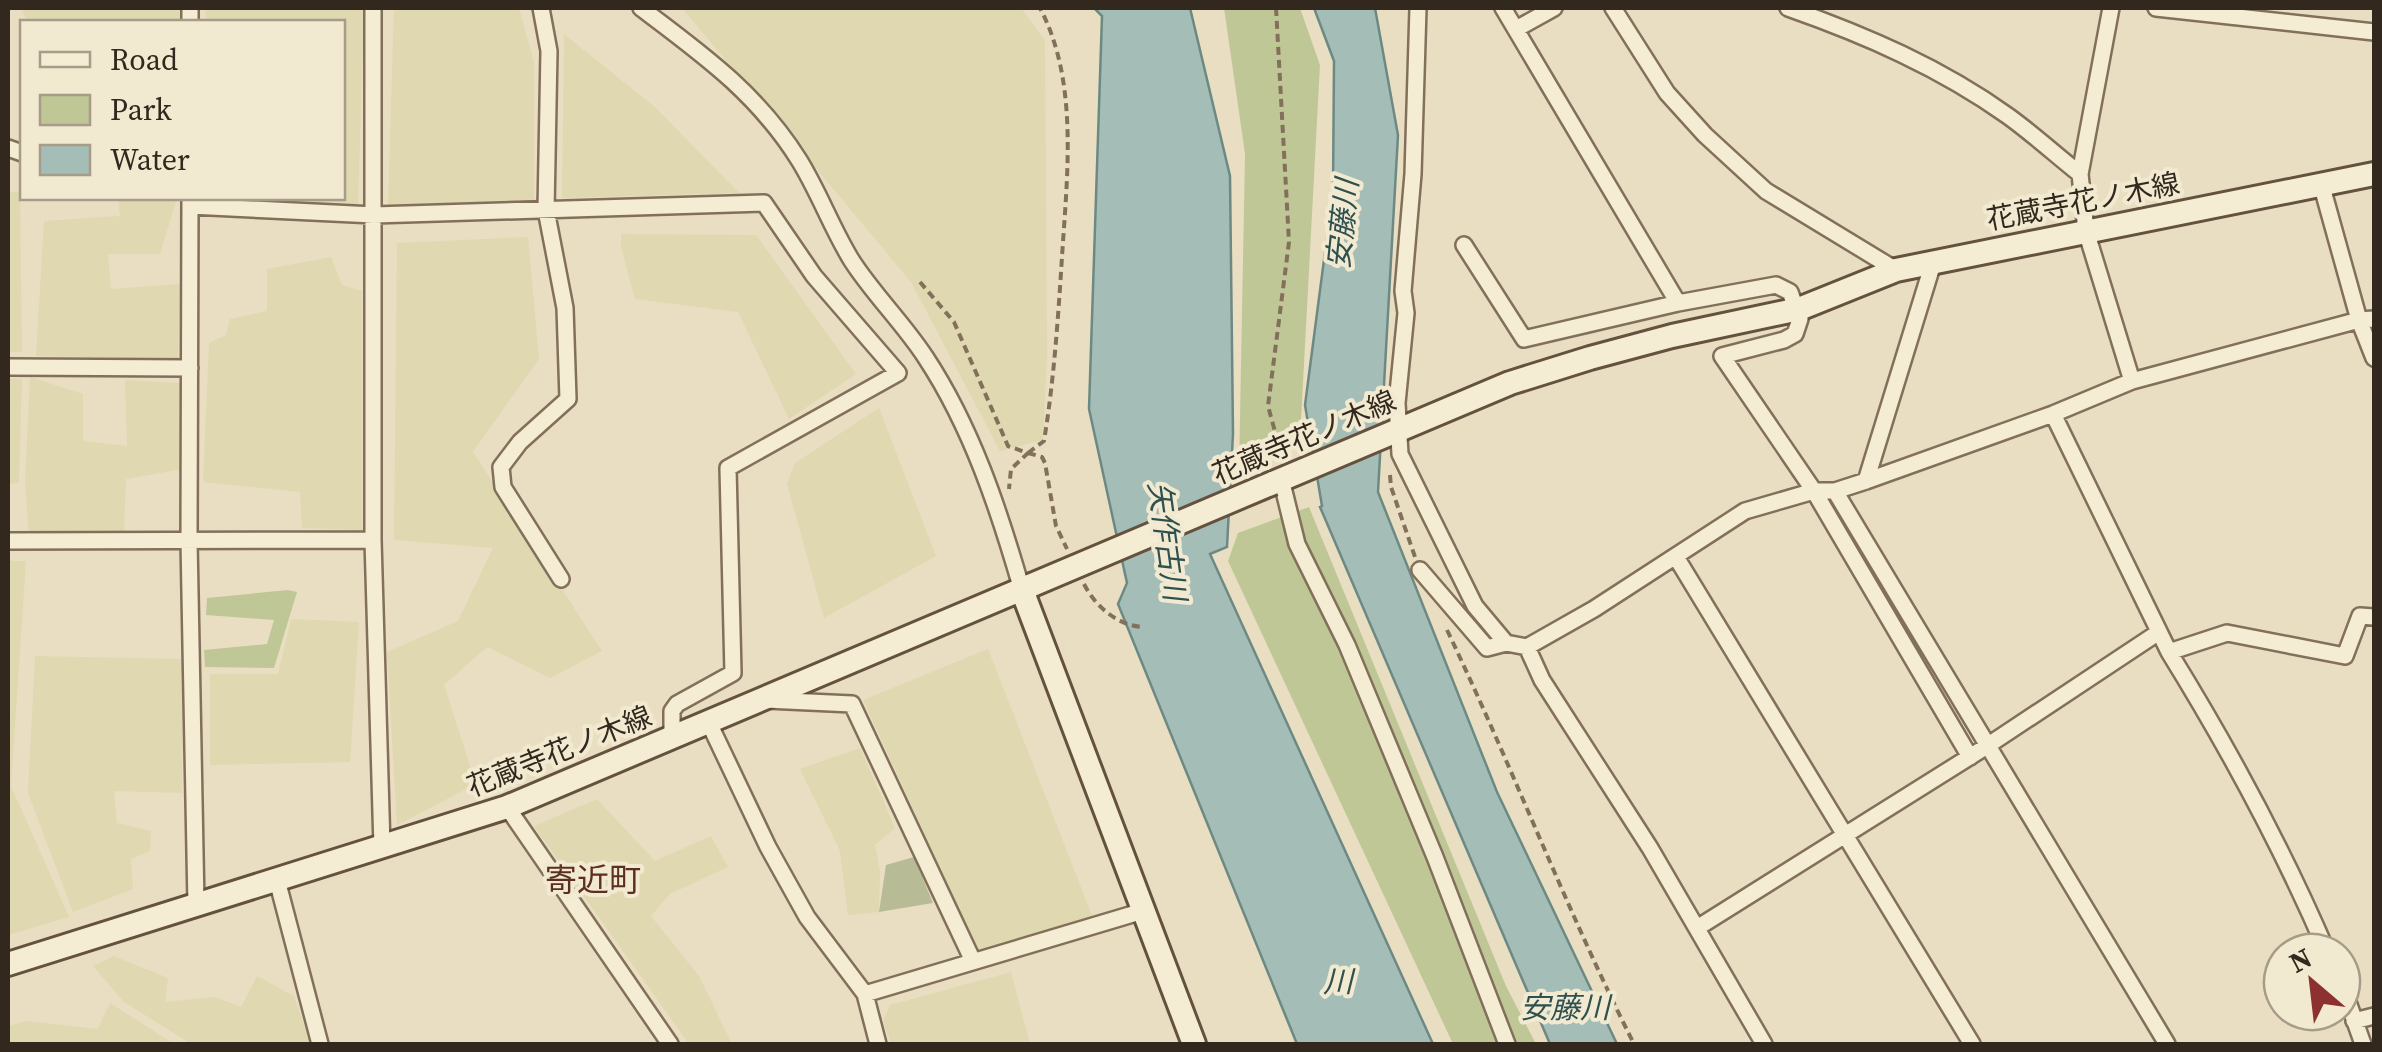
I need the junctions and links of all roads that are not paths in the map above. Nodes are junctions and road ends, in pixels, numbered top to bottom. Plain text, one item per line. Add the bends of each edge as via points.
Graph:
1 (373, 8) edge
2 (540, 8) edge
3 (641, 8) edge
4 (1418, 8) edge
5 (1504, 8) edge
6 (1554, 8) edge
7 (1613, 8) edge
8 (1788, 8) edge
9 (2110, 8) edge
10 (2156, 8) edge
11 (1516, 29) junction
12 (2374, 32) edge
13 (2080, 174) junction
14 (2374, 174) edge
15 (2322, 187) junction
16 (190, 202) edge
17 (546, 210) junction
18 (374, 215) junction
19 (2086, 231) junction
20 (1464, 245) dead end
21 (1934, 260) junction
22 (1896, 270) junction
23 (1678, 303) junction
24 (1799, 309) junction
25 (2367, 319) edge
26 (2374, 358) edge
27 (8, 367) edge
28 (190, 368) junction
29 (2132, 381) junction
30 (2054, 414) junction
31 (1391, 432) junction
32 (1280, 479) junction
33 (1866, 482) junction
34 (1835, 491) junction
35 (1814, 492) junction
36 (189, 540) junction
37 (373, 540) junction
38 (8, 541) edge
39 (1676, 557) junction
40 (1420, 570) road end
41 (561, 579) dead end
42 (1027, 588) junction
43 (2374, 617) edge
44 (2159, 632) junction
45 (1506, 643) junction
46 (1526, 647) junction
47 (2169, 652) junction
48 (763, 700) junction
49 (709, 723) junction
50 (672, 738) junction
51 (1988, 746) junction
52 (1970, 757) junction
53 (506, 807) junction
54 (1845, 836) junction
55 (382, 847) junction
56 (277, 880) junction
57 (196, 905) junction
58 (1143, 911) junction
59 (1697, 928) junction
60 (2319, 932) edge
61 (973, 961) junction
62 (8, 964) edge
63 (864, 994) junction
64 (878, 1043) edge
65 (320, 1044) edge
66 (670, 1044) edge
67 (860, 1044) edge
68 (1194, 1044) edge
69 (1506, 1044) edge
70 (1764, 1044) edge
71 (1972, 1044) edge
72 (2167, 1044) edge

1 - 18 street
2 - 17 street via 548,51
3 - 42 street via 726,72 799,160 850,257 944,389
4 - 31 street via 1406,314
5 - 11 street
6 - 11 street
7 - 22 street via 1667,93 1705,135 1766,190
8 - 13 street via 1915,60 2006,115
9 - 13 street
10 - 12 street
11 - 23 street
13 - 19 street
14 - 15 main road, 花蔵寺花ノ木線
15 - 19 main road, 花蔵寺花ノ木線
15 - 25 street
16 - 18 street
16 - 28 street
17 - 18 street
17 - 41 street via 565,308 568,399 500,468 503,488
17 - 50 street via 764,203 814,276 898,374 728,468 732,673 678,704
18 - 37 street
19 - 21 main road, 花蔵寺花ノ木線
19 - 29 street
20 - 23 street via 1524,339
21 - 22 main road, 花蔵寺花ノ木線
21 - 33 street
22 - 24 main road, 花蔵寺花ノ木線
23 - 24 street via 1776,285 1790,292
24 - 31 main road, 花蔵寺花ノ木線 via 1590,358
24 - 35 street via 1795,334 1722,356
25 - 26 street
25 - 29 street
27 - 28 street
28 - 36 street
29 - 30 street
30 - 33 street
30 - 44 street
31 - 32 main road, 花蔵寺花ノ木線
31 - 45 street via 1475,606
32 - 42 main road, 花蔵寺花ノ木線, bridge
32 - 69 street via 1297,544 1347,645
33 - 34 street
34 - 35 street
34 - 51 street
35 - 39 street via 1745,511
35 - 52 street
36 - 37 street
36 - 38 street
36 - 57 street
37 - 55 street
39 - 46 street
39 - 54 street
40 - 45 street via 1487,648
42 - 48 main road, 花蔵寺花ノ木線
42 - 58 main road
43 - 47 street via 2360,616 2346,656 2227,633
44 - 47 street
44 - 51 street
45 - 46 street
46 - 59 street
47 - 60 street via 2229,749
48 - 49 main road, 花蔵寺花ノ木線
48 - 61 street via 852,704
49 - 50 main road, 花蔵寺花ノ木線
49 - 63 street via 800,903
50 - 53 main road, 花蔵寺花ノ木線
51 - 52 street
51 - 72 street
52 - 54 street
53 - 55 main road, 花蔵寺花ノ木線
53 - 66 street
54 - 59 street
54 - 71 street
55 - 56 main road, 花蔵寺花ノ木線
56 - 57 main road, 花蔵寺花ノ木線
56 - 65 street
57 - 62 main road, 花蔵寺花ノ木線
58 - 61 street
58 - 68 main road
59 - 70 street
61 - 63 street
63 - 64 street
64 - 67 street

